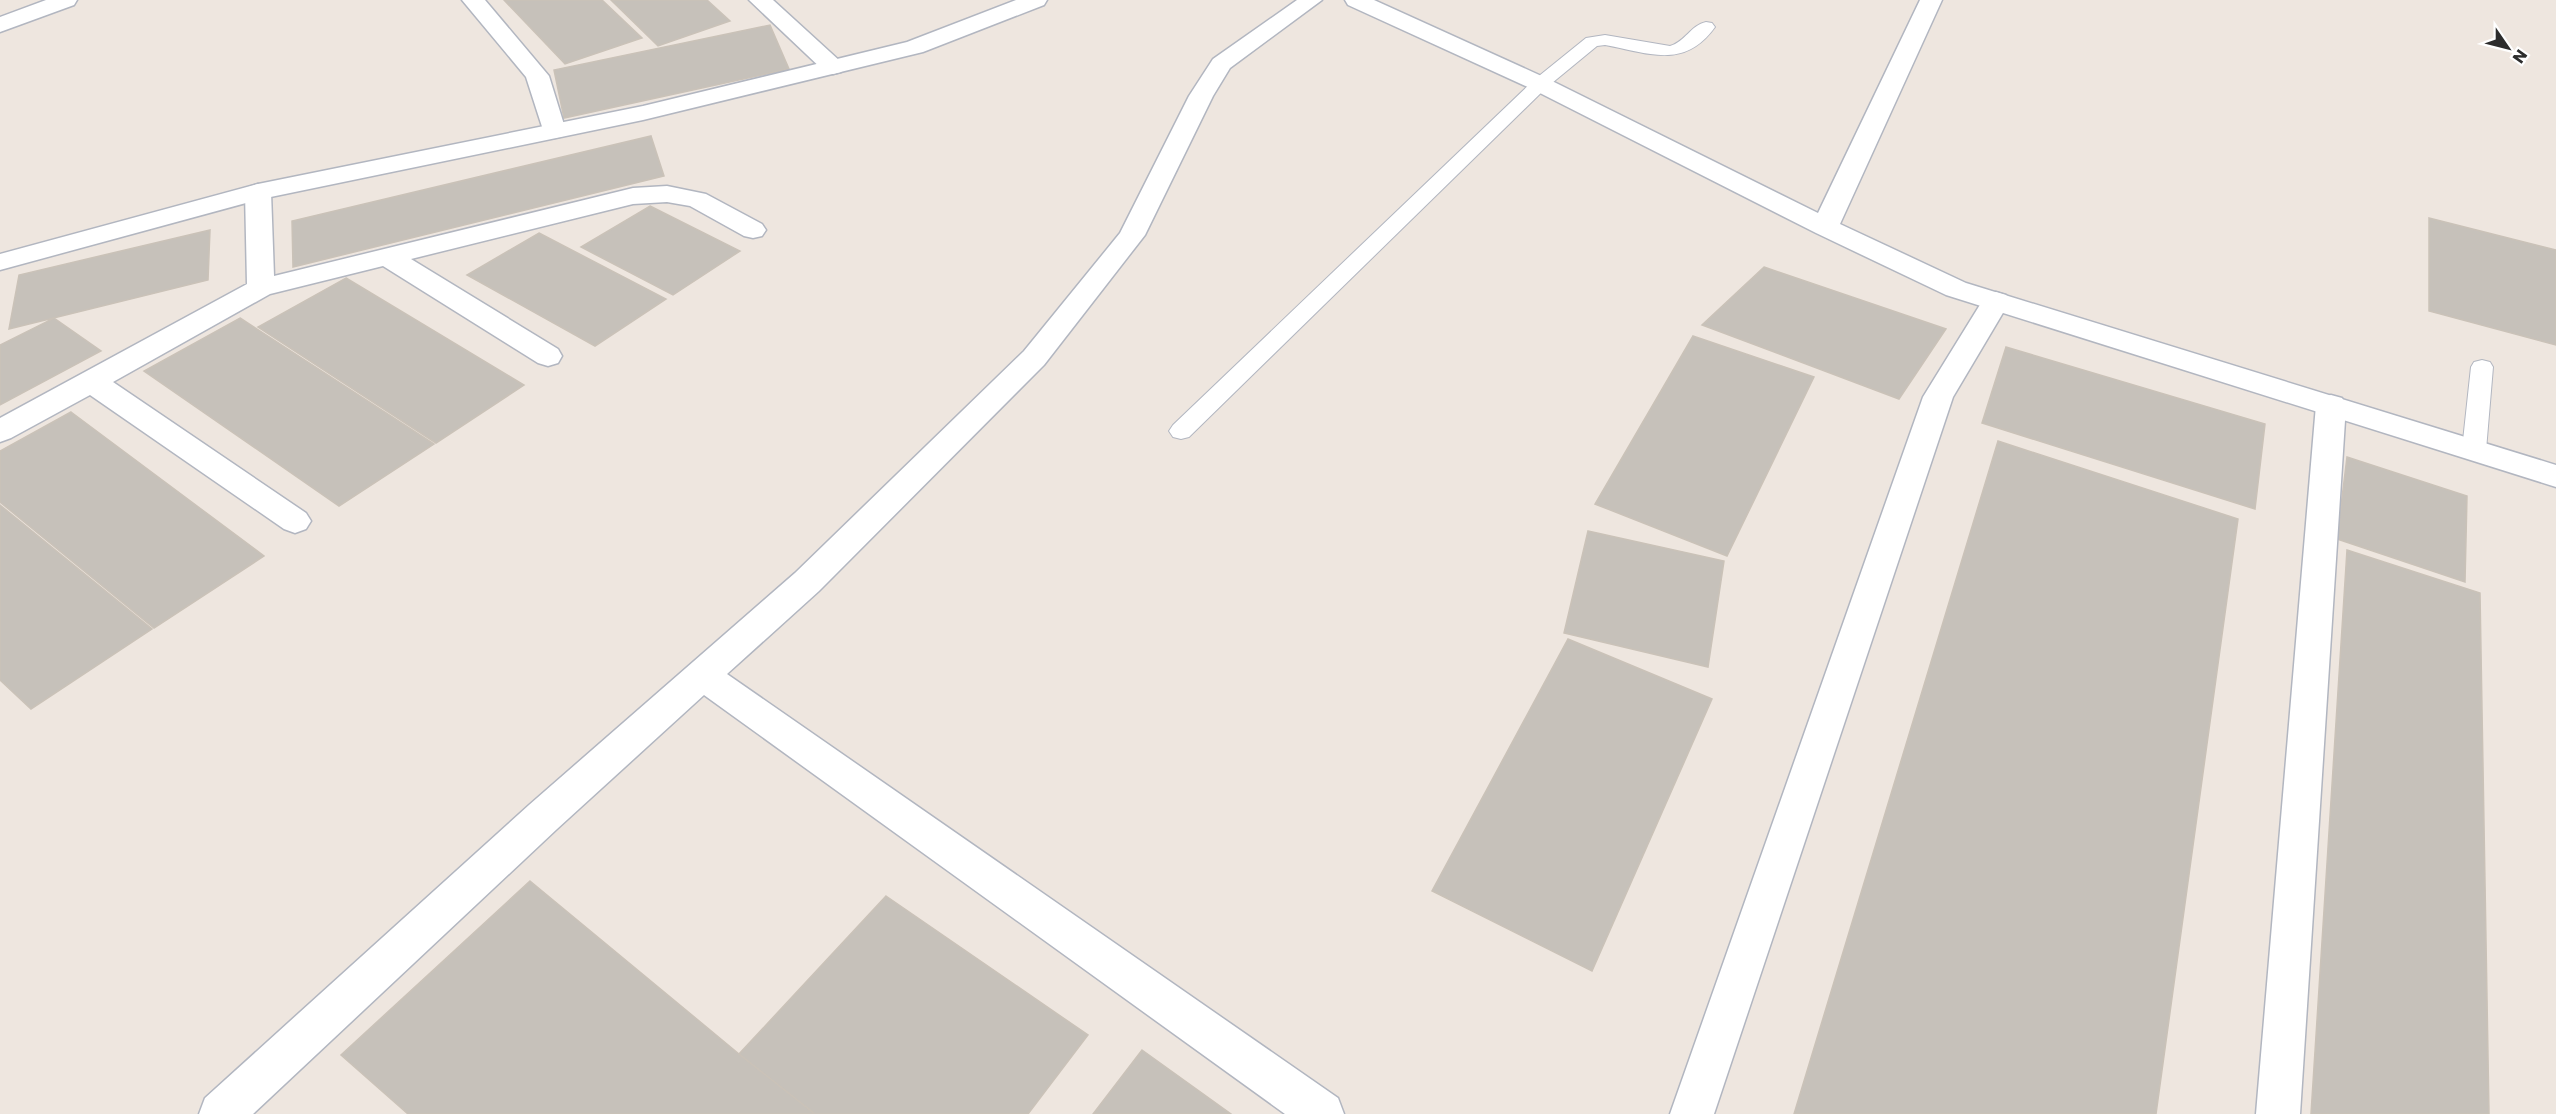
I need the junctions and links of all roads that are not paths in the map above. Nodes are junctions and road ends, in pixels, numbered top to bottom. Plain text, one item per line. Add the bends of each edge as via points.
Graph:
1 (66, 0) edge
2 (473, 0) edge
3 (760, 0) edge
4 (1036, 0) edge
5 (1311, 0) edge
6 (1356, 0) edge
7 (1931, 0) edge
8 (0, 25) edge
9 (1706, 27) dead end
10 (833, 67) junction
11 (1540, 84) junction
12 (554, 131) junction
13 (258, 192) junction
14 (1825, 226) junction
15 (753, 230) dead end
16 (386, 256) junction
17 (0, 262) edge
18 (261, 288) junction
19 (1996, 301) junction
20 (548, 356) dead end
21 (2482, 367) dead end
22 (91, 381) junction
23 (2331, 405) junction
24 (0, 431) edge
25 (1181, 431) dead end
26 (2474, 450) junction
27 (2556, 476) edge
28 (295, 521) dead end
29 (702, 675) junction
30 (221, 1114) edge
31 (1322, 1114) edge
32 (1692, 1114) edge
33 (2278, 1114) edge

1 - 8 street
2 - 12 street via 537,76
3 - 10 street
4 - 10 street via 915,47
5 - 29 street via 1221,64 1132,235 1034,358 807,582
6 - 11 street
7 - 14 street
9 - 11 lane via 1684,47 1670,51 1605,40 1592,42
10 - 12 street
11 - 14 street
11 - 25 lane
12 - 13 street
13 - 17 street
13 - 18 street
14 - 19 street via 1956,289
15 - 16 street via 696,199 667,194 633,196
16 - 18 street
16 - 20 street
18 - 22 street
19 - 23 street
19 - 32 street via 1938,397
21 - 26 lane
22 - 24 street
22 - 28 street
23 - 26 street
23 - 33 street
26 - 27 street
29 - 30 street
29 - 31 street

